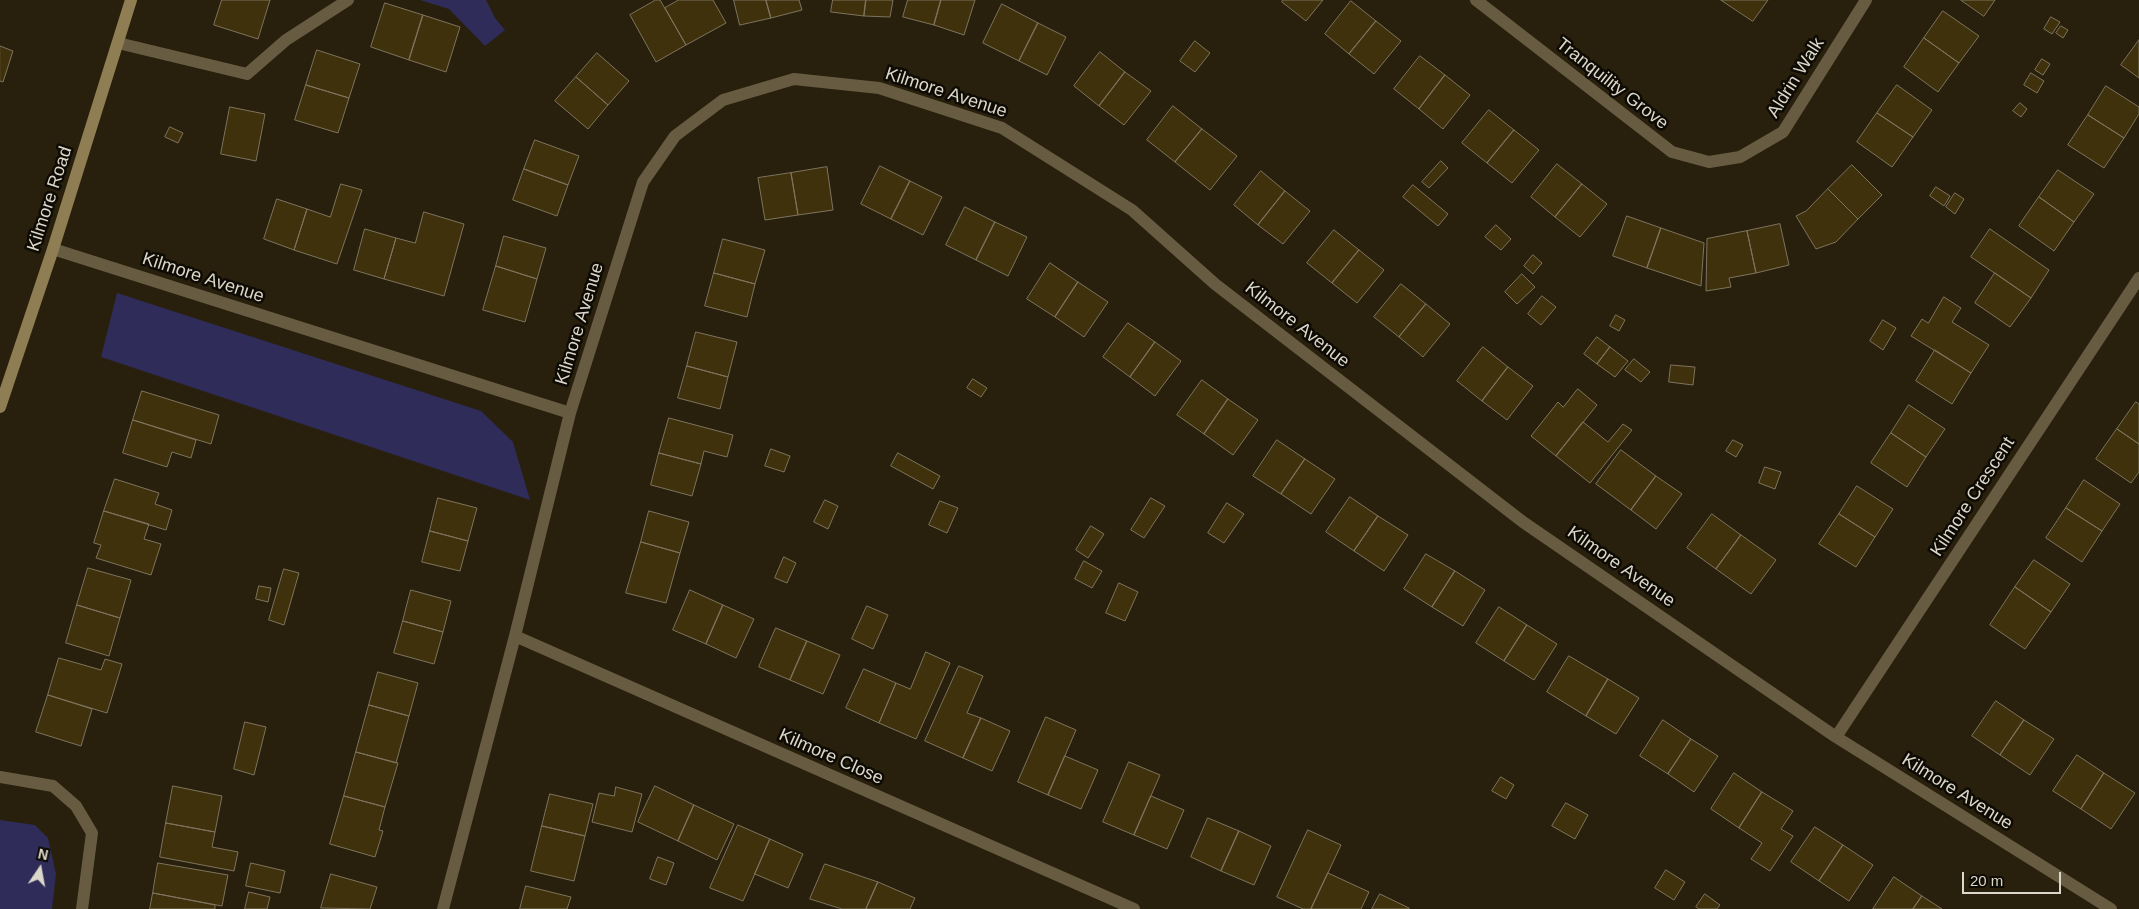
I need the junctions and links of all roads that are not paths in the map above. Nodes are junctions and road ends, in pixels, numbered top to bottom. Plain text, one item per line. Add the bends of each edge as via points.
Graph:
1 (131, 0) edge
2 (348, 0) edge
3 (1476, 0) edge
4 (1866, 0) edge
5 (118, 42) junction
6 (1740, 157) joint
7 (53, 249) junction
8 (2139, 278) edge
9 (0, 408) edge
10 (570, 413) junction
11 (515, 636) junction
12 (1836, 737) junction
13 (0, 777) edge
14 (82, 909) edge
15 (443, 909) edge
16 (1134, 909) edge
17 (2111, 909) edge

1 - 5 street, Kilmore Road
2 - 5 street via 286,40 247,74
3 - 6 street, Tranquility Grove via 1672,152 1709,162
4 - 6 street, Aldrin Walk via 1783,132
5 - 7 street, Kilmore Road
7 - 9 street, Kilmore Road
7 - 10 street, Kilmore Avenue
8 - 12 street, Kilmore Crescent
10 - 11 street, Kilmore Avenue
10 - 12 street, Kilmore Avenue via 643,182 675,136 723,100 794,79 879,88 1002,128 1132,210 1215,284 1523,522
11 - 15 street, Kilmore Avenue
11 - 16 street, Kilmore Close
12 - 17 street, Kilmore Avenue
13 - 14 street via 53,786 76,806 92,833

